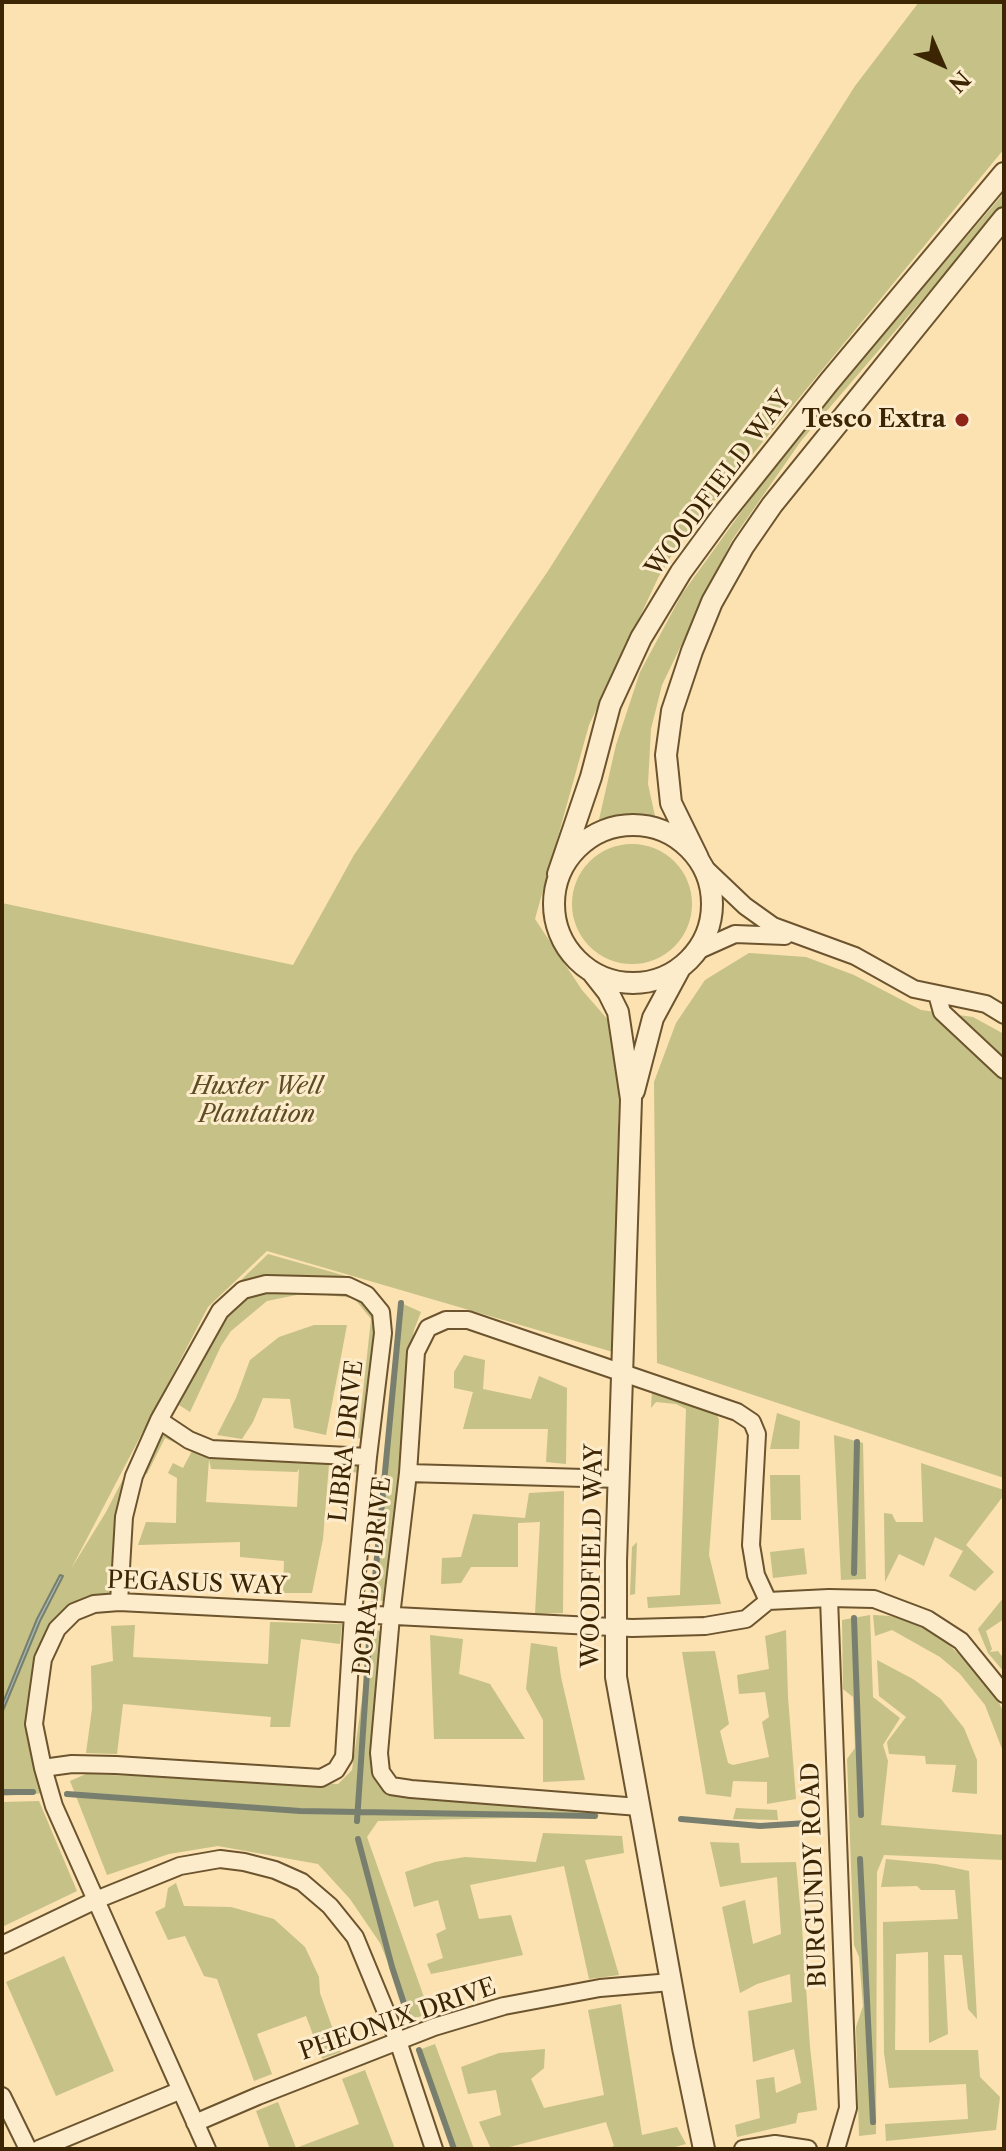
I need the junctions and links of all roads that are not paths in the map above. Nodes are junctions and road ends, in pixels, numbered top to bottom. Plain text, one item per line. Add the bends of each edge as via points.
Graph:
1 (1004, 173) edge
2 (1004, 218) edge
3 (701, 863) junction
4 (558, 874) junction
5 (810, 939) junction
6 (697, 951) junction
7 (680, 968) junction
8 (593, 973) junction
9 (937, 994) junction
10 (1004, 1015) edge
11 (1004, 1070) edge
12 (631, 1099) junction
13 (623, 1374) junction
14 (159, 1420) junction
15 (368, 1457) junction
16 (408, 1473) junction
17 (620, 1479) junction
18 (829, 1598) junction
19 (768, 1601) junction
20 (119, 1602) junction
21 (353, 1614) junction
22 (391, 1616) junction
23 (615, 1627) junction
24 (1004, 1694) edge
25 (43, 1768) junction
26 (639, 1807) junction
27 (96, 1900) junction
28 (2, 1945) edge
29 (671, 1982) junction
30 (398, 2041) junction
31 (179, 2091) junction
32 (2, 2096) edge
33 (195, 2123) junction
34 (28, 2149) edge
35 (39, 2149) edge
36 (207, 2149) edge
37 (434, 2149) edge
38 (704, 2149) edge
39 (743, 2149) edge
40 (808, 2149) edge
41 (836, 2149) edge

1 - 4 street, WOODFIELD WAY via 829,382 681,572 641,638 610,705
2 - 3 street via 772,505 712,602 672,711 666,755 671,803
3 - 4 street via 676,836 628,824 601,830 573,850
3 - 5 street via 773,926
3 - 6 street via 711,891 709,926
4 - 8 street via 552,907 558,935
5 - 6 street via 735,934
5 - 9 street via 855,956 914,989
6 - 7 street
7 - 8 street via 638,984
7 - 12 street, WOODFIELD WAY via 653,1018
8 - 12 street, WOODFIELD WAY via 618,1012
9 - 10 street via 986,1004
9 - 11 street via 942,1012
12 - 13 street, WOODFIELD WAY
13 - 16 street, DORADO DRIVE via 468,1320 446,1320 428,1328 416,1352
13 - 17 street, WOODFIELD WAY
13 - 19 street via 737,1412 752,1422 757,1434 751,1545
14 - 15 street via 211,1449
14 - 15 street, LIBRA DRIVE via 220,1311 243,1290 266,1284 348,1286 367,1295 381,1312
14 - 20 street, LIBRA DRIVE via 134,1476 124,1517
15 - 21 street, LIBRA DRIVE
16 - 17 street
16 - 22 street, DORADO DRIVE
17 - 23 street, WOODFIELD WAY
18 - 19 street
18 - 24 street via 874,1599 927,1619 961,1641
18 - 41 street, BURGUNDY ROAD via 848,2108
19 - 23 street, PEGASUS WAY via 746,1619 705,1626
20 - 21 street, PEGASUS WAY
20 - 25 street, PEGASUS WAY via 74,1612 57,1629 43,1659 34,1724
21 - 22 street, PEGASUS WAY
21 - 25 street, LIBRA DRIVE via 344,1757 336,1770 321,1778 101,1764
22 - 23 street, PEGASUS WAY
22 - 26 street, DORADO DRIVE via 379,1753 381,1772 391,1786
23 - 26 street, WOODFIELD WAY via 616,1677
25 - 27 street, PEGASUS WAY
26 - 29 street, WOODFIELD WAY
27 - 28 street
27 - 30 street via 180,1866 220,1859 302,1882 355,1937
27 - 31 street, PEGASUS WAY
29 - 30 street, PHEONIX DRIVE via 600,1988 504,2006
29 - 38 street, WOODFIELD WAY
30 - 33 street, PHEONIX DRIVE
30 - 37 street
31 - 33 street, PEGASUS WAY
31 - 35 street
32 - 34 street
33 - 36 street, PEGASUS WAY
39 - 40 street via 775,2144

